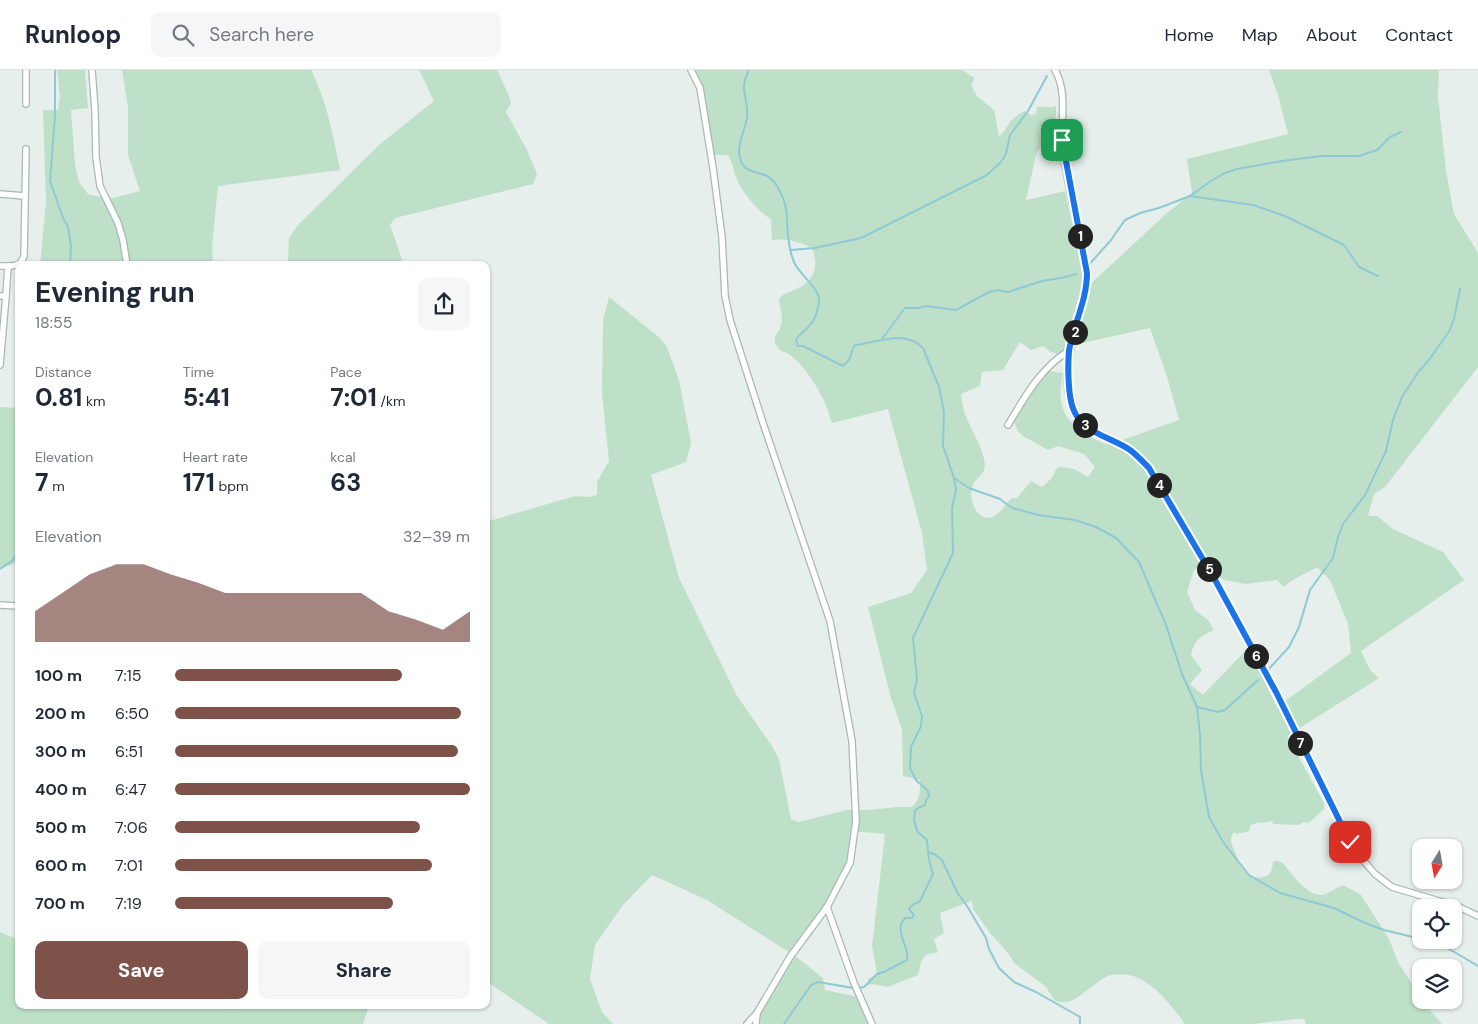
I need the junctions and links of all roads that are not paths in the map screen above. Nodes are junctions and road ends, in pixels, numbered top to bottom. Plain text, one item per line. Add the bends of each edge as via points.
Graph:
1 (26, 70) edge
2 (92, 70) edge
3 (691, 70) edge
4 (1055, 70) edge
5 (26, 104) dead end
6 (26, 149) dead end
7 (0, 194) edge
8 (25, 196) junction
9 (23, 261) edge
10 (126, 261) edge
11 (0, 266) edge
12 (8, 266) junction
13 (15, 266) edge
14 (3, 296) edge
15 (1070, 350) junction
16 (0, 365) edge
17 (1008, 425) dead end
18 (0, 604) edge
19 (15, 606) edge
20 (827, 908) junction
21 (1478, 916) edge
22 (756, 1013) junction
23 (747, 1024) edge
24 (756, 1024) edge
25 (872, 1024) edge

1 - 5 street
2 - 10 street via 100,186 118,223
3 - 20 street via 700,88 713,168 730,320 830,621 852,741 856,821 853,852
4 - 15 street via 1062,92 1063,153 1087,273 1085,296
6 - 8 street
7 - 8 street
8 - 9 street
11 - 12 street
12 - 13 street
12 - 14 street
14 - 16 street
15 - 17 street via 1057,358 1028,392
15 - 21 street via 1070,400 1076,415 1094,432 1135,454 1149,468 1276,692 1357,853 1375,874 1392,887
18 - 19 street
20 - 22 street via 790,957
20 - 25 street
22 - 23 street
22 - 24 street

